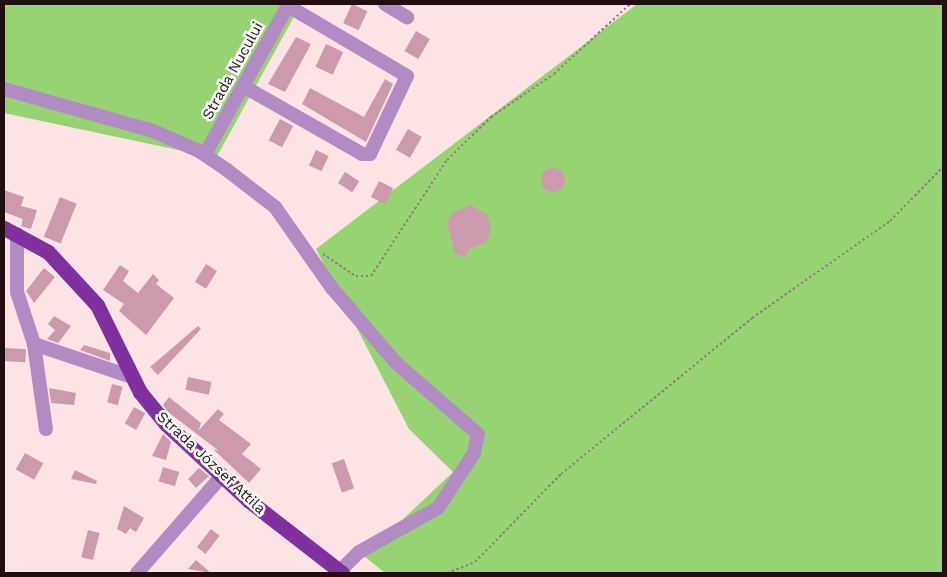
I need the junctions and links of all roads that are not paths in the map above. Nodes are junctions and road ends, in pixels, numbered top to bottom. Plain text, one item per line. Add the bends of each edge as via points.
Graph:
1 (385, 4) edge
2 (288, 5) edge
3 (407, 17) dead end
4 (243, 86) junction
5 (4, 90) edge
6 (204, 154) junction
7 (10, 231) edge
8 (34, 344) junction
9 (132, 377) junction
10 (46, 429) dead end
11 (222, 476) junction
12 (341, 572) edge
13 (137, 573) edge

1 - 3 street
2 - 4 street, Strada Nucului
2 - 4 street via 407,76 370,154 362,154
4 - 6 street, Strada Nucului
5 - 6 street via 108,115
6 - 12 street via 275,207 332,288 396,363 478,434 474,453 438,508 359,552
7 - 8 street via 17,292
7 - 9 main road, Strada József Attila via 48,252 98,305
8 - 9 street
8 - 10 street
9 - 11 main road, Strada József Attila via 154,411
11 - 12 main road, Strada József Attila
11 - 13 street

